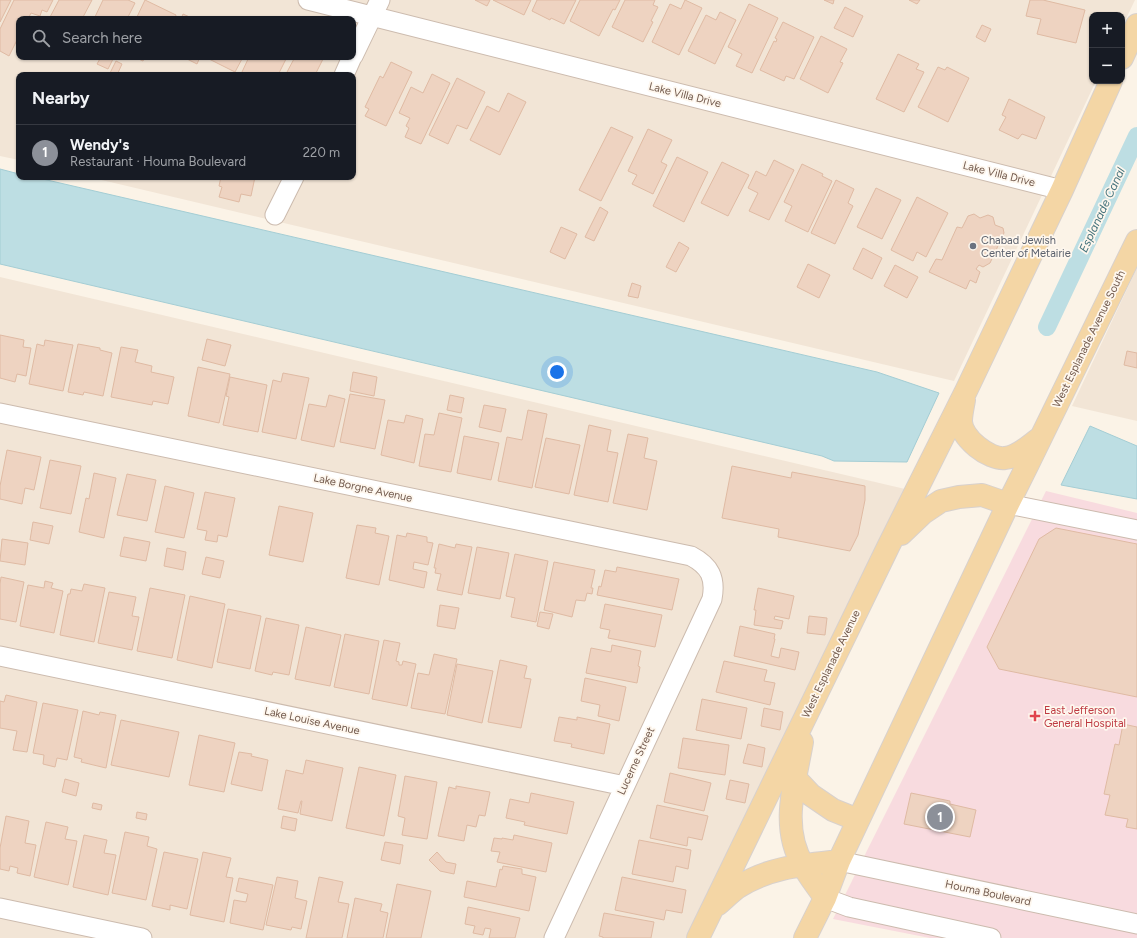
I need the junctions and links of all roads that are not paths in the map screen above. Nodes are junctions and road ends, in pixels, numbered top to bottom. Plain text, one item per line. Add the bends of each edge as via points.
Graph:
1 (308, 0) edge
2 (376, 8) edge
3 (1137, 25) edge
4 (356, 50) edge
5 (1125, 51) edge
6 (351, 60) edge
7 (345, 72) edge
8 (1110, 84) edge
9 (293, 180) edge
10 (1062, 190) junction
11 (275, 216) dead end
12 (1137, 241) edge
13 (966, 391) junction
14 (0, 413) edge
15 (1041, 438) junction
16 (1008, 504) junction
17 (1137, 530) edge
18 (889, 545) junction
19 (713, 582) joint
20 (0, 656) edge
21 (807, 713) junction
22 (795, 778) junction
23 (625, 786) junction
24 (858, 820) junction
25 (839, 862) junction
26 (802, 865) junction
27 (826, 898) junction
28 (0, 908) edge
29 (712, 910) junction
30 (1137, 924) edge
31 (142, 938) edge
32 (554, 938) edge
33 (698, 938) edge
34 (805, 938) edge
35 (991, 938) edge

1 - 2 street, Lake Villa Drive
2 - 4 street
2 - 10 street, Lake Villa Drive
3 - 5 main road
6 - 7 street
8 - 10 main road, West Esplanade Avenue
9 - 11 street
10 - 13 main road, West Esplanade Avenue
12 - 15 main road, West Esplanade Avenue South
13 - 15 main road via 961,422 966,434 977,447 988,454 1004,458 1016,455
13 - 18 main road, West Esplanade Avenue
14 - 19 street, Lake Borgne Avenue via 691,556 706,565
15 - 16 main road
16 - 17 street
16 - 18 main road via 982,495 941,501 923,512
16 - 24 main road
18 - 21 main road, West Esplanade Avenue
19 - 23 street, Lucerne Street via 712,599
20 - 23 street, Lake Louise Avenue
21 - 22 main road
21 - 29 main road, West Esplanade Avenue
22 - 24 main road via 811,795 833,810
22 - 26 main road via 790,827
23 - 32 street, Lucerne Street
24 - 25 main road
25 - 26 main road
25 - 27 main road
25 - 30 street, Houma Boulevard
26 - 27 main road
26 - 29 main road via 766,872 738,888
27 - 34 main road
27 - 35 street via 849,907
28 - 31 street
29 - 33 main road, West Esplanade Avenue

